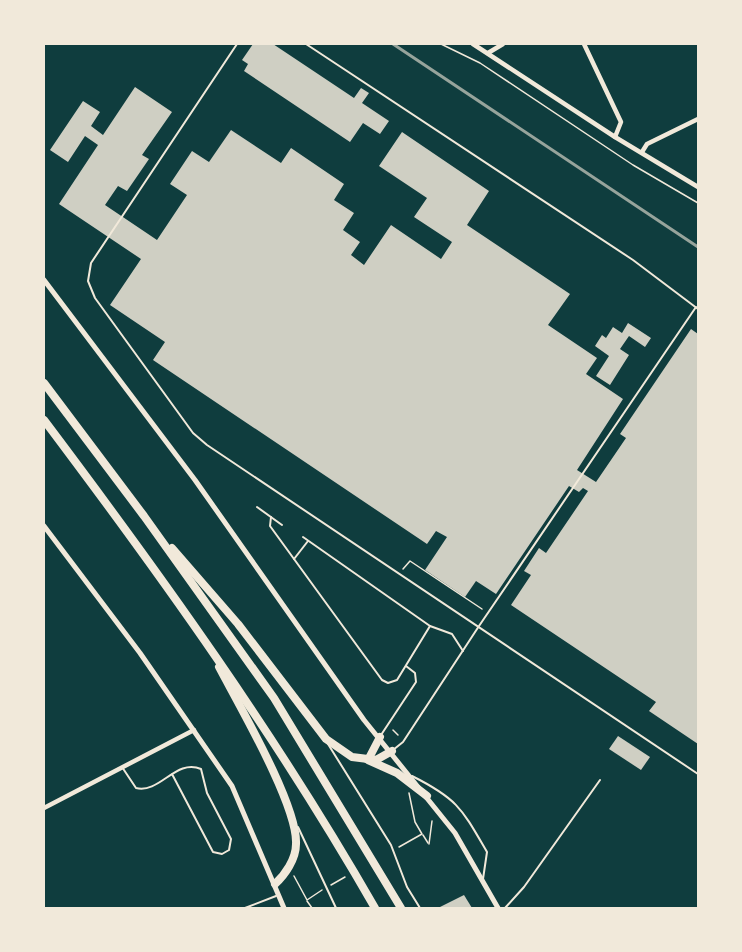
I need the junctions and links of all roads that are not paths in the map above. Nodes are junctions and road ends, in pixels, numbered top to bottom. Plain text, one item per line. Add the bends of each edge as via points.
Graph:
1 (237, 44) edge
2 (306, 44) edge
3 (473, 44) edge
4 (503, 44) edge
5 (584, 44) edge
6 (488, 53) junction
7 (699, 119) edge
8 (615, 136) junction
9 (642, 152) junction
10 (699, 187) edge
11 (44, 280) edge
12 (698, 308) edge
13 (44, 383) edge
14 (44, 420) edge
15 (257, 507) dead end
16 (144, 516) junction
17 (272, 518) junction
18 (282, 525) dead end
19 (44, 526) edge
20 (303, 537) dead end
21 (308, 541) junction
22 (294, 560) junction
23 (430, 626) junction
24 (479, 626) junction
25 (203, 636) junction
26 (463, 651) junction
27 (406, 665) junction
28 (194, 730) junction
29 (380, 737) junction
30 (326, 739) junction
31 (392, 751) junction
32 (368, 759) junction
33 (122, 767) junction
34 (172, 774) junction
35 (699, 774) edge
36 (411, 776) junction
37 (600, 780) dead end
38 (427, 796) junction
39 (44, 808) edge
40 (293, 820) junction
41 (483, 879) junction
42 (275, 884) junction
43 (279, 894) junction
44 (245, 909) edge
45 (284, 909) edge
46 (336, 909) edge
47 (375, 909) edge
48 (401, 909) edge
49 (420, 909) edge
50 (498, 909) edge
51 (505, 909) edge

1 - 24 lane via 91,263 88,281 95,298 194,433
2 - 12 lane
3 - 6 street
4 - 6 street
5 - 8 street via 621,122
6 - 8 street
7 - 9 street via 647,144
8 - 9 street
9 - 10 street
11 - 29 street via 195,480 364,720
12 - 24 lane
13 - 16 highway
14 - 25 highway
15 - 17 lane
16 - 30 highway via 238,624
16 - 48 highway via 274,698
17 - 18 lane
17 - 22 lane via 270,526
19 - 28 street
20 - 21 lane
21 - 22 lane
21 - 23 lane
22 - 27 lane via 382,680 393,683
23 - 26 lane via 452,634
23 - 27 lane
24 - 26 lane
24 - 35 lane
25 - 40 highway
25 - 47 highway via 262,722
26 - 31 lane via 403,742
27 - 29 lane via 416,674 416,682
28 - 33 street
28 - 42 street via 232,786
29 - 31 street
29 - 32 highway
30 - 32 highway via 352,758
30 - 49 lane via 391,845
31 - 32 highway via 382,758
31 - 36 street
32 - 38 highway via 397,773
33 - 34 lane via 140,789
33 - 39 street
34 - 34 lane via 190,765 201,769 207,793 231,839 229,850 222,854 213,852
36 - 38 street
36 - 41 lane via 441,791 461,808 488,852
37 - 51 lane
38 - 41 street
40 - 42 highway via 296,851
40 - 46 lane
41 - 50 street
42 - 43 street
43 - 44 lane
43 - 45 street

